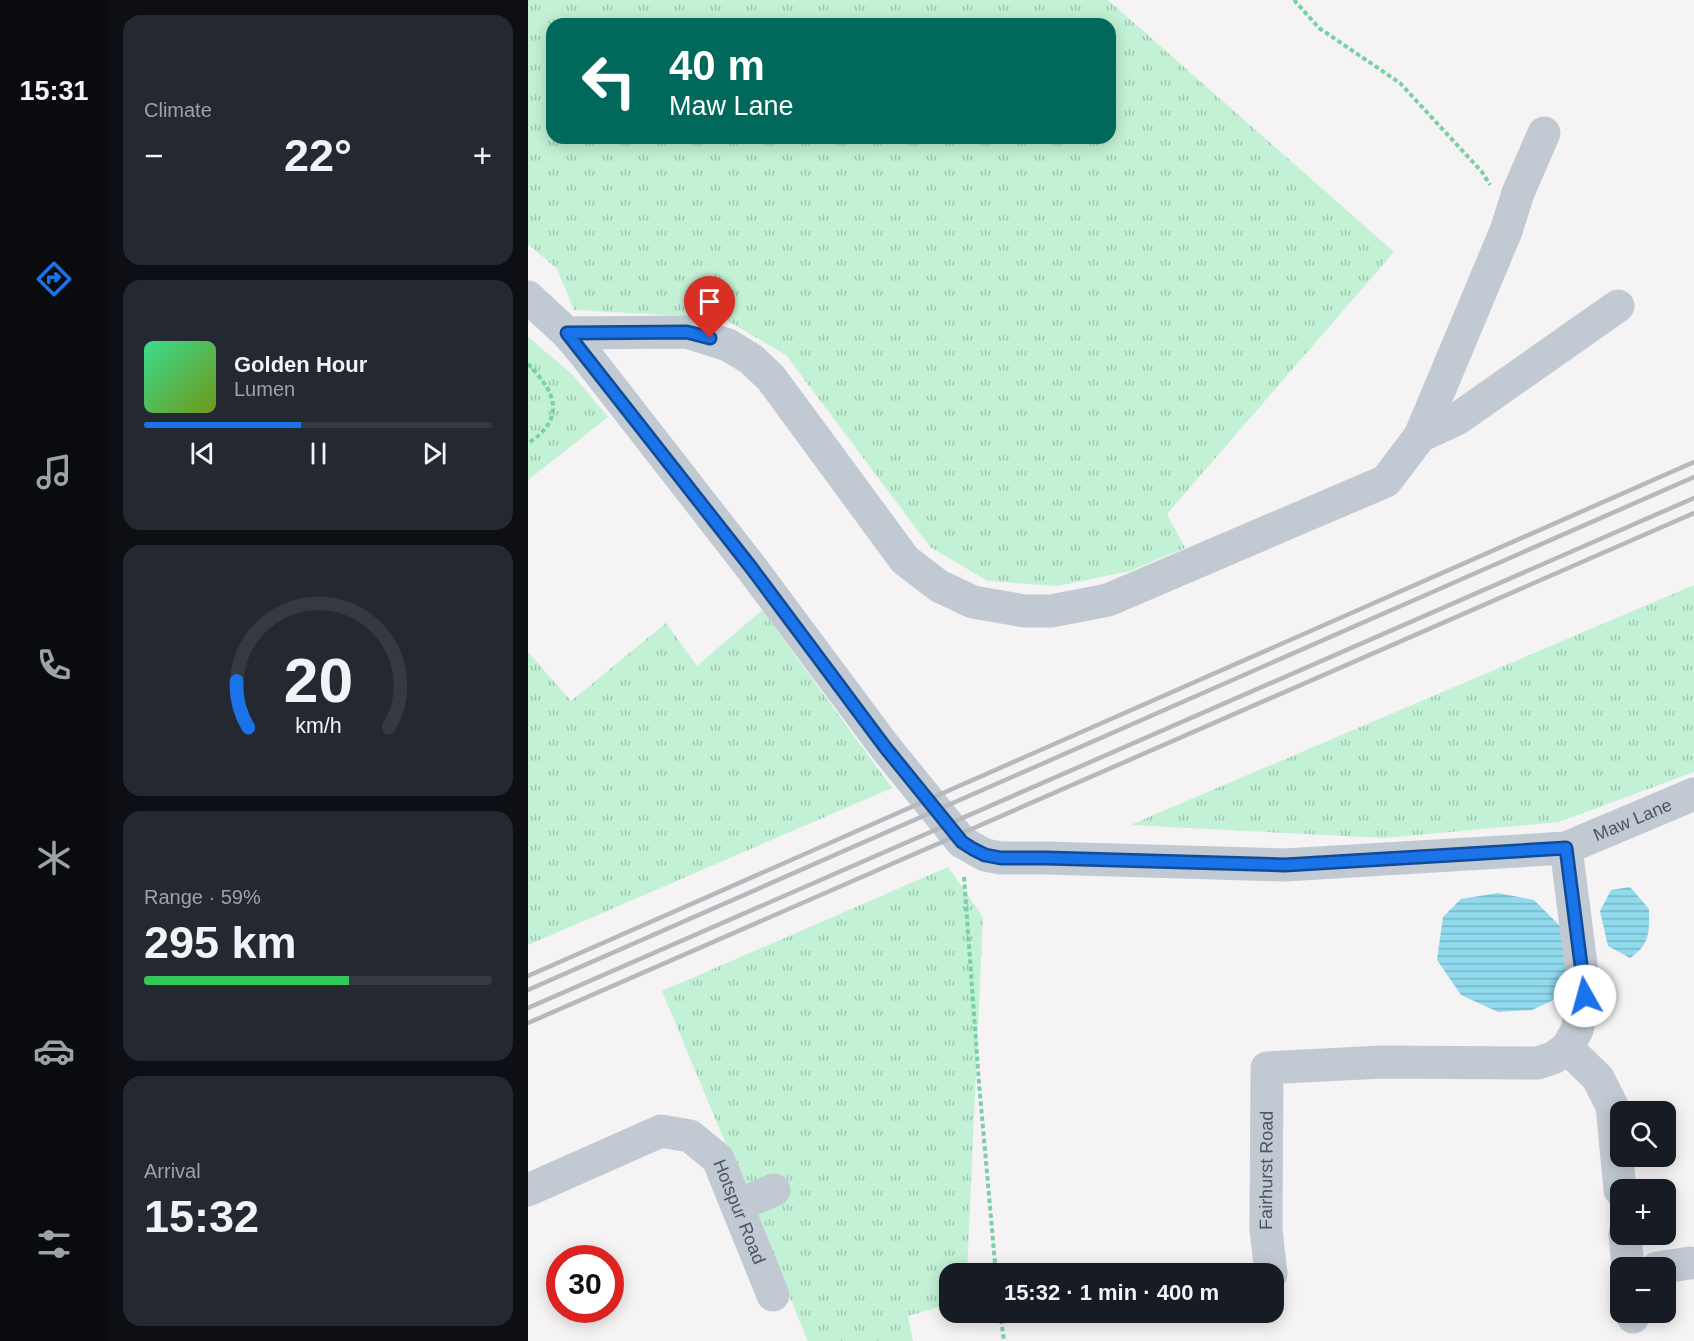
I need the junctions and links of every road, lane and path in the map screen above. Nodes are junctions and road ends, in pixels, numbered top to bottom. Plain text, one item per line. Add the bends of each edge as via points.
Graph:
1 (1294, 0) edge
2 (1544, 133) dead end
3 (1493, 190) dead end
4 (528, 297) edge
5 (1618, 306) dead end
6 (567, 333) junction
7 (528, 364) edge
8 (1420, 436) junction
9 (528, 443) edge
10 (1694, 794) edge
11 (1566, 848) junction
12 (965, 889) dead end
13 (1567, 1048) junction
14 (1619, 1179) edge
15 (528, 1190) edge
16 (774, 1190) dead end
17 (737, 1206) junction
18 (995, 1263) edge
19 (1273, 1263) edge
20 (1690, 1263) dead end
21 (1676, 1265) edge
22 (773, 1295) dead end
23 (1002, 1323) edge
24 (1004, 1341) edge

1 - 3 path via 1318,28 1400,83 1482,172
2 - 8 street
4 - 6 street, Maw Lane
5 - 8 street via 1457,419
6 - 8 street via 687,332 728,345 771,378 905,560 939,586 973,602 1025,611 1051,611 1108,600 1369,489 1386,481
6 - 11 street, Maw Lane via 750,566 885,747 962,842 985,855 1285,865
7 - 9 path via 547,383 552,397 552,416 544,431
10 - 11 street, Maw Lane
11 - 13 street via 1585,996 1577,1030
12 - 18 path
13 - 14 street via 1598,1078 1612,1106
13 - 19 street, Fairhurst Road via 1537,1064 1382,1062 1267,1068 1266,1229
15 - 17 street, Hotspur Road via 661,1131 690,1136 718,1159
16 - 17 street
17 - 22 street, Hotspur Road
20 - 21 street
23 - 24 path

